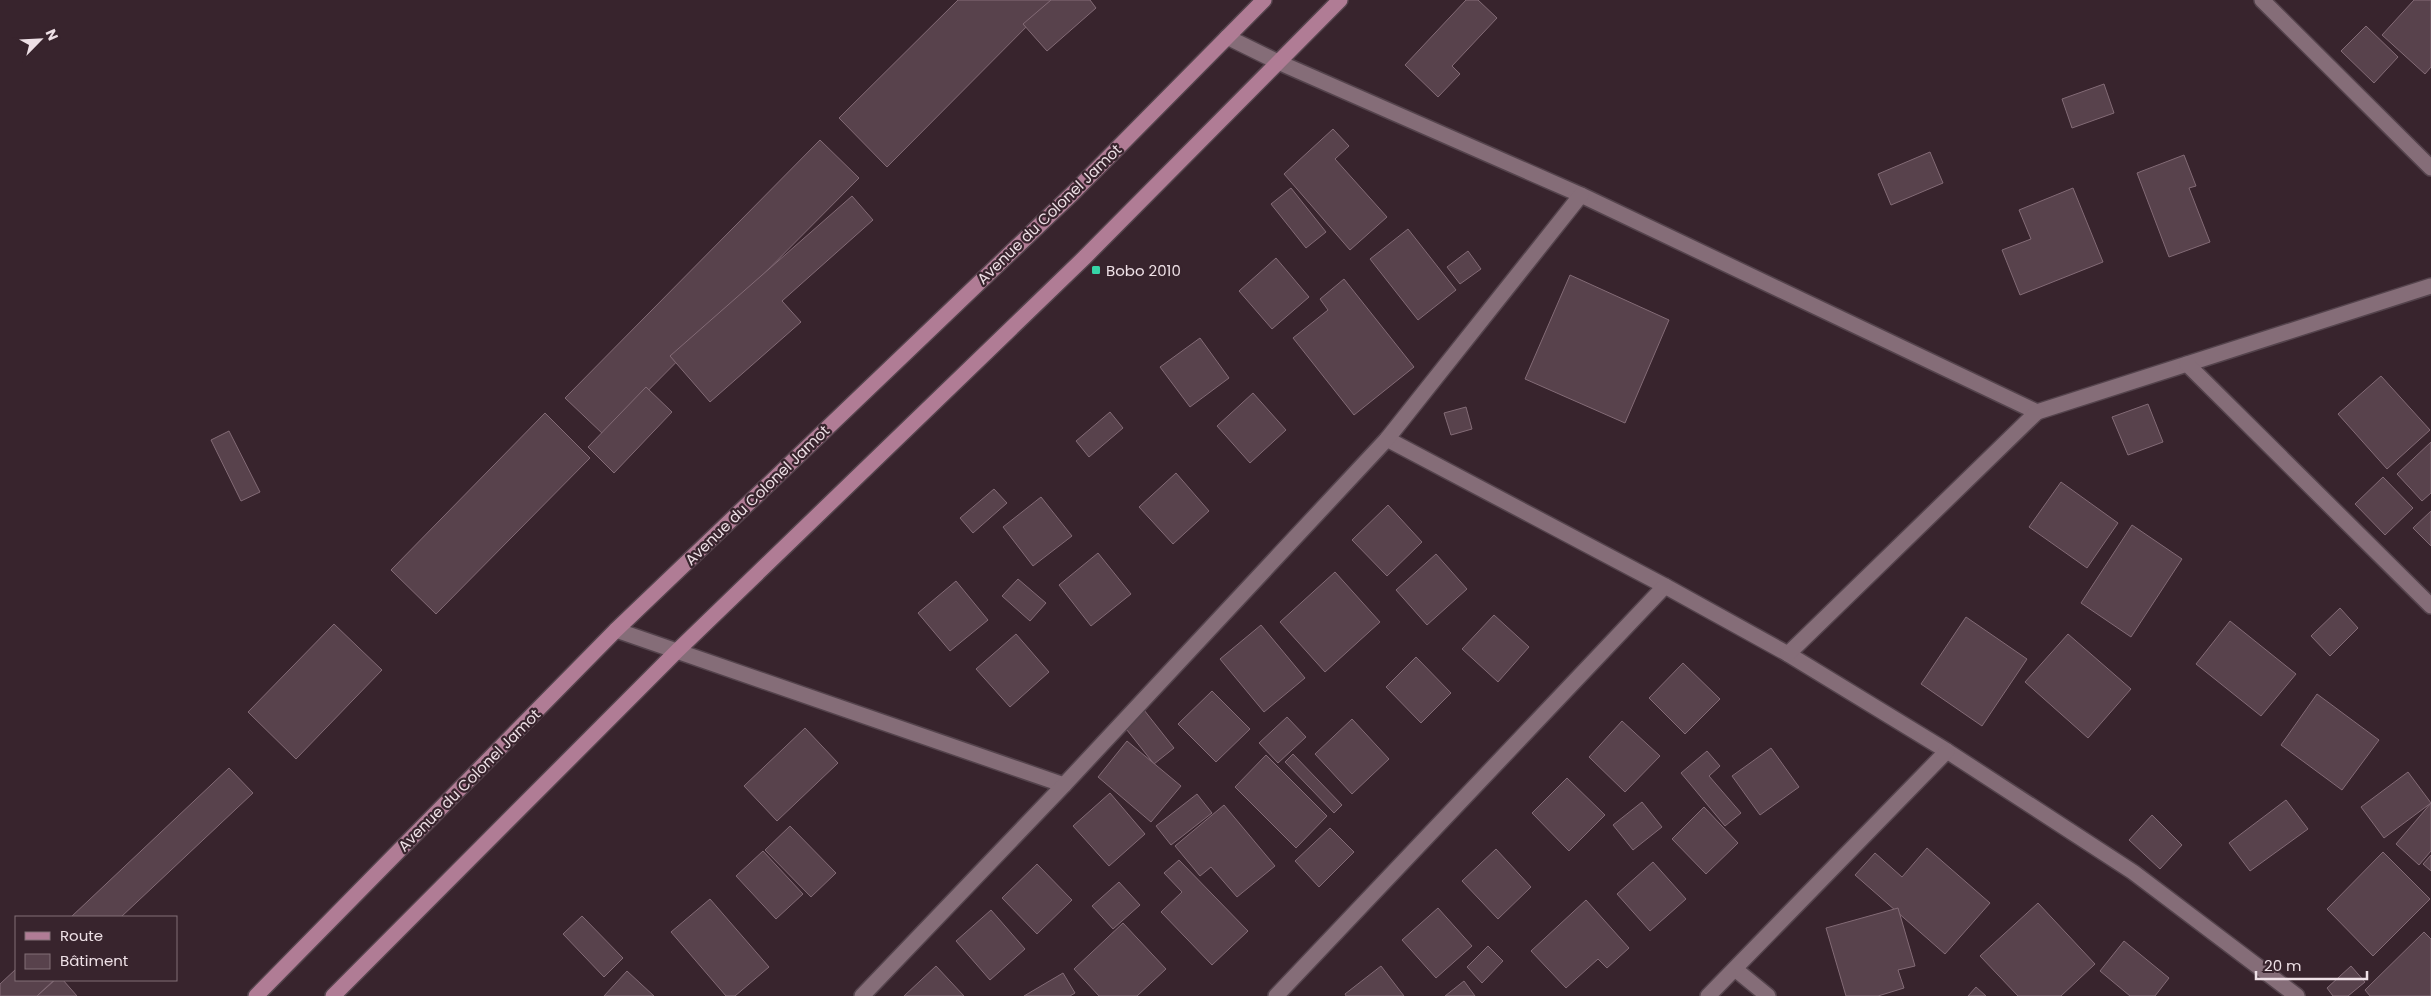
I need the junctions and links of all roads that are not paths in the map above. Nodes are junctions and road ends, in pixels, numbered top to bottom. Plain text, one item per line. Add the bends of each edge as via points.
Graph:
1 (1264, 0) edge
2 (1340, 0) edge
3 (2262, 0) edge
4 (1227, 37) junction
5 (1278, 62) junction
6 (2431, 168) edge
7 (1581, 195) junction
8 (2431, 286) edge
9 (2188, 364) junction
10 (2037, 412) junction
11 (1387, 439) junction
12 (1665, 586) junction
13 (2431, 606) edge
14 (616, 630) junction
15 (677, 651) junction
16 (1788, 654) junction
17 (1947, 751) junction
18 (1064, 784) junction
19 (1735, 969) junction
20 (256, 996) edge
21 (333, 996) edge
22 (862, 996) edge
23 (1276, 996) edge
24 (1708, 996) edge
25 (1768, 996) edge
26 (2297, 996) edge

1 - 4 main road, Avenue du Colonel Jamot
2 - 5 main road
3 - 6 street
4 - 5 street
4 - 14 main road, Avenue du Colonel Jamot via 1073,192
5 - 7 street
5 - 15 main road via 1078,264
7 - 10 street
7 - 11 street
8 - 9 street
9 - 10 street
9 - 13 street
10 - 16 street
11 - 12 street
11 - 18 street
12 - 16 street
12 - 23 street
14 - 15 street
14 - 20 main road, Avenue du Colonel Jamot
15 - 18 street
15 - 21 main road
16 - 17 street
17 - 19 street
17 - 26 street via 2133,872
18 - 22 street
19 - 24 street
19 - 25 street

